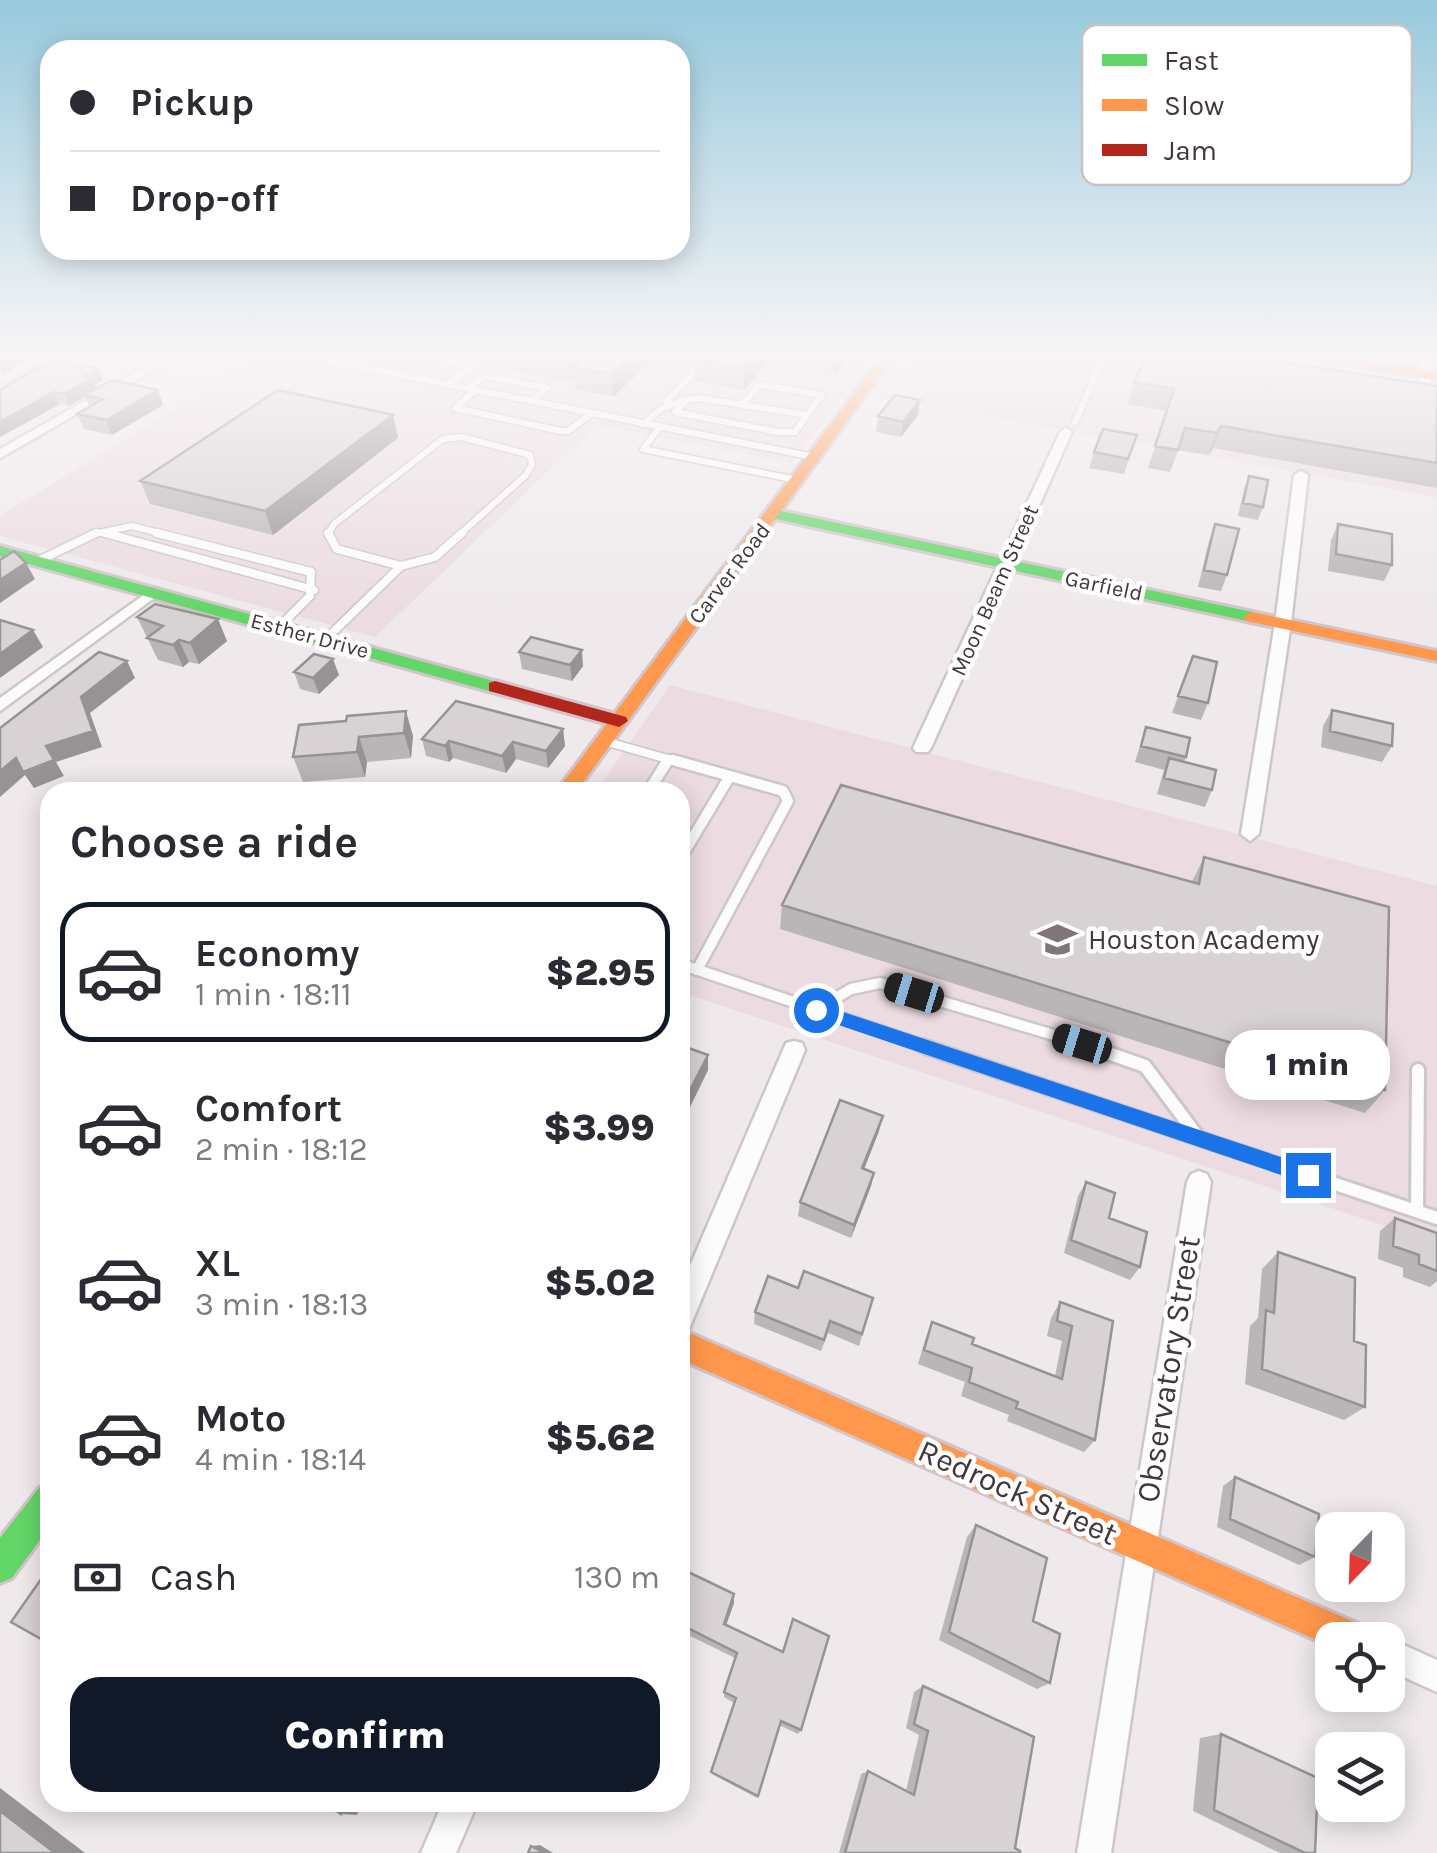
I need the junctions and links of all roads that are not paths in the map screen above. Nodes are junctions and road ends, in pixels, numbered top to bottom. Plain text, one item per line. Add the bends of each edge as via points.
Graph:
1 (27, 438) edge
2 (448, 438) edge
3 (468, 438) edge
4 (651, 438) edge
5 (721, 438) edge
6 (827, 438) edge
7 (1064, 438) edge
8 (0, 454) edge
9 (814, 457) junction
10 (1300, 476) dead end
11 (798, 480) junction
12 (772, 514) junction
13 (100, 531) junction
14 (0, 551) edge
15 (38, 561) junction
16 (1004, 562) junction
17 (401, 566) junction
18 (314, 590) junction
19 (152, 593) junction
20 (1283, 623) junction
21 (280, 627) junction
22 (326, 640) junction
23 (1437, 656) edge
24 (0, 706) edge
25 (619, 721) junction
26 (604, 741) junction
27 (922, 748) dead end
28 (670, 759) junction
29 (730, 776) junction
30 (573, 782) edge
31 (655, 782) edge
32 (1250, 834) dead end
33 (690, 843) edge
34 (690, 967) edge
35 (698, 970) junction
36 (816, 1010) junction
37 (794, 1050) dead end
38 (1418, 1070) dead end
39 (1198, 1138) junction
40 (1199, 1182) dead end
41 (1416, 1211) junction
42 (1437, 1218) edge
43 (690, 1296) edge
44 (690, 1348) edge
45 (40, 1512) edge
46 (1139, 1546) junction
47 (0, 1566) edge
48 (1315, 1622) edge
49 (1405, 1662) edge
50 (1437, 1676) edge
51 (456, 1812) edge
52 (438, 1853) edge
53 (1094, 1853) edge

1 - 8 street
2 - 17 lane via 328,533 338,549
3 - 17 lane via 530,455 532,465 435,558
4 - 11 lane via 642,449
5 - 9 lane
6 - 9 street, Carver Road
7 - 16 street, Moon Beam Street
9 - 11 street, Carver Road
10 - 20 street
11 - 12 street, Carver Road
12 - 16 street, Garfield
12 - 25 street, Carver Road
13 - 15 lane
13 - 18 lane
13 - 18 lane via 132,526 269,558 311,572
14 - 15 street, Esther Drive
15 - 19 street, Esther Drive
16 - 20 street, Garfield
16 - 27 street, Moon Beam Street
17 - 22 lane
18 - 21 lane
19 - 21 street, Esther Drive
19 - 24 street
20 - 23 street, Garfield
20 - 32 street
21 - 22 street, Esther Drive
22 - 25 street, Esther Drive
25 - 26 street, Carver Road
26 - 28 lane
26 - 30 street, Carver Road
28 - 29 lane
28 - 31 lane
29 - 33 lane
29 - 35 lane via 782,791 788,801
34 - 35 lane
35 - 36 lane
36 - 39 lane
36 - 39 lane via 851,989 880,983 1116,1054 1145,1066
37 - 43 street
38 - 41 lane
39 - 41 lane
40 - 46 street, Observatory Street
41 - 42 lane
44 - 46 street, Redrock Street
45 - 47 street
46 - 48 street, Redrock Street
46 - 53 street, Observatory Street
49 - 50 street
51 - 52 street

